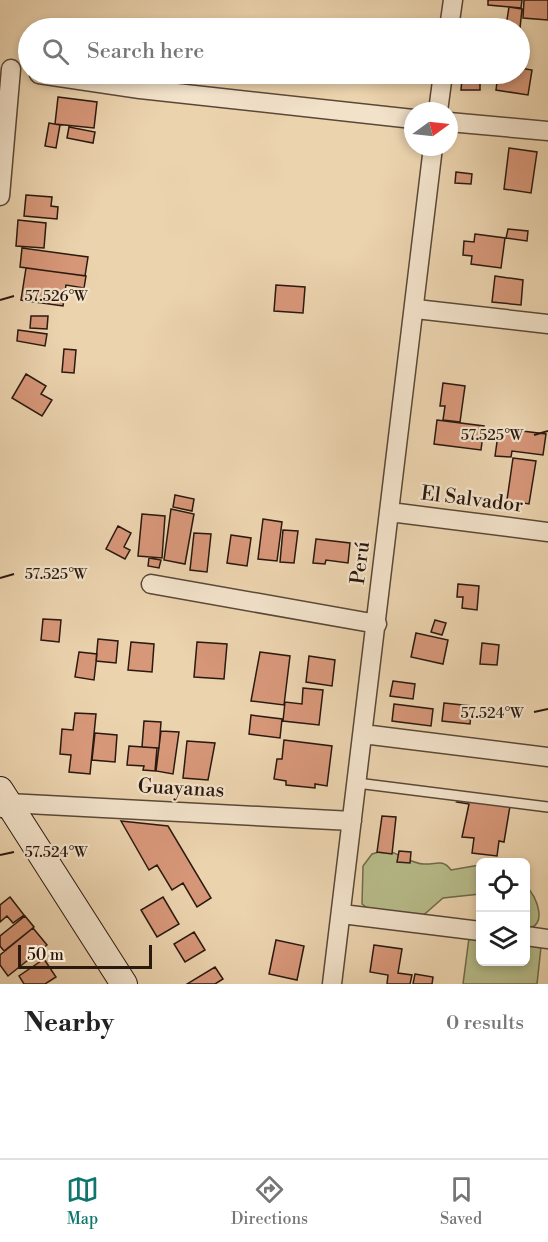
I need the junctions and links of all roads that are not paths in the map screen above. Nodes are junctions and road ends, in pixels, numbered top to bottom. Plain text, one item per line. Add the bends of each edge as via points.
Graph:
1 (453, 0) edge
2 (450, 18) edge
3 (13, 69) edge
4 (102, 84) edge
5 (442, 84) edge
6 (439, 102) edge
7 (404, 118) edge
8 (458, 124) edge
9 (548, 131) edge
10 (432, 156) edge
11 (0, 196) edge
12 (416, 309) junction
13 (548, 324) edge
14 (390, 512) junction
15 (548, 532) edge
16 (151, 584) dead end
17 (377, 624) junction
18 (363, 734) junction
19 (548, 757) edge
20 (357, 783) junction
21 (3, 801) edge
22 (548, 807) edge
23 (352, 821) junction
24 (342, 914) junction
25 (476, 931) edge
26 (530, 937) edge
27 (548, 939) edge
28 (124, 984) edge
29 (332, 984) edge

1 - 2 street
3 - 11 street
4 - 7 street
5 - 6 street
8 - 9 street
10 - 12 street, Perú
12 - 13 street
12 - 14 street, Perú
14 - 15 street, El Salvador
14 - 17 street, Perú
16 - 17 street
17 - 18 street, Perú
18 - 19 street
18 - 20 street, Perú
20 - 22 lane
20 - 23 street, Perú
21 - 23 street, Guayanas
21 - 28 street
23 - 24 street, Perú
24 - 25 street
24 - 29 street, Perú
26 - 27 street

